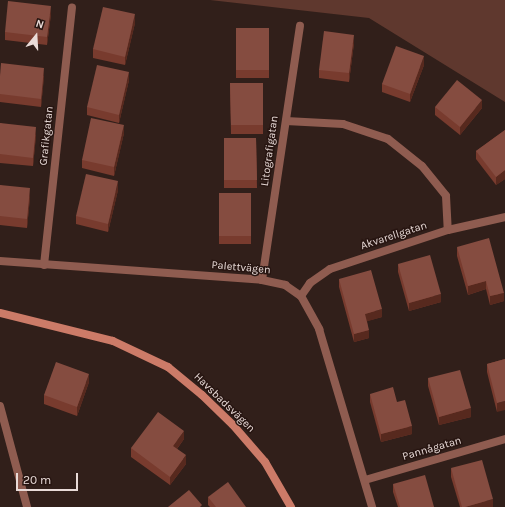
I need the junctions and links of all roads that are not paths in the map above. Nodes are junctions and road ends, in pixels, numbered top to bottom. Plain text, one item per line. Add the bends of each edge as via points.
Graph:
1 (72, 8) dead end
2 (300, 26) dead end
3 (286, 121) junction
4 (505, 217) edge
5 (448, 230) junction
6 (0, 261) edge
7 (44, 266) junction
8 (262, 280) junction
9 (301, 296) junction
10 (0, 313) edge
11 (0, 406) edge
12 (505, 439) edge
13 (365, 480) junction
14 (27, 507) edge
15 (291, 507) edge
16 (372, 507) edge

1 - 7 street, Grafikgatan
2 - 3 street, Litografigatan
3 - 5 street via 343,124 388,139 422,166 446,196
3 - 8 street, Litografigatan
4 - 5 street, Akvarellgatan
5 - 9 street, Akvarellgatan via 330,269 310,284
6 - 7 street, Palettvägen
7 - 8 street, Palettvägen
8 - 9 street, Palettvägen via 285,285
9 - 13 street, Palettvägen via 319,329
10 - 15 street, Havsbadsvägen via 113,341 168,368 202,395 233,425 265,462
11 - 14 street
12 - 13 street, Pannågatan
13 - 16 street, Palettvägen

